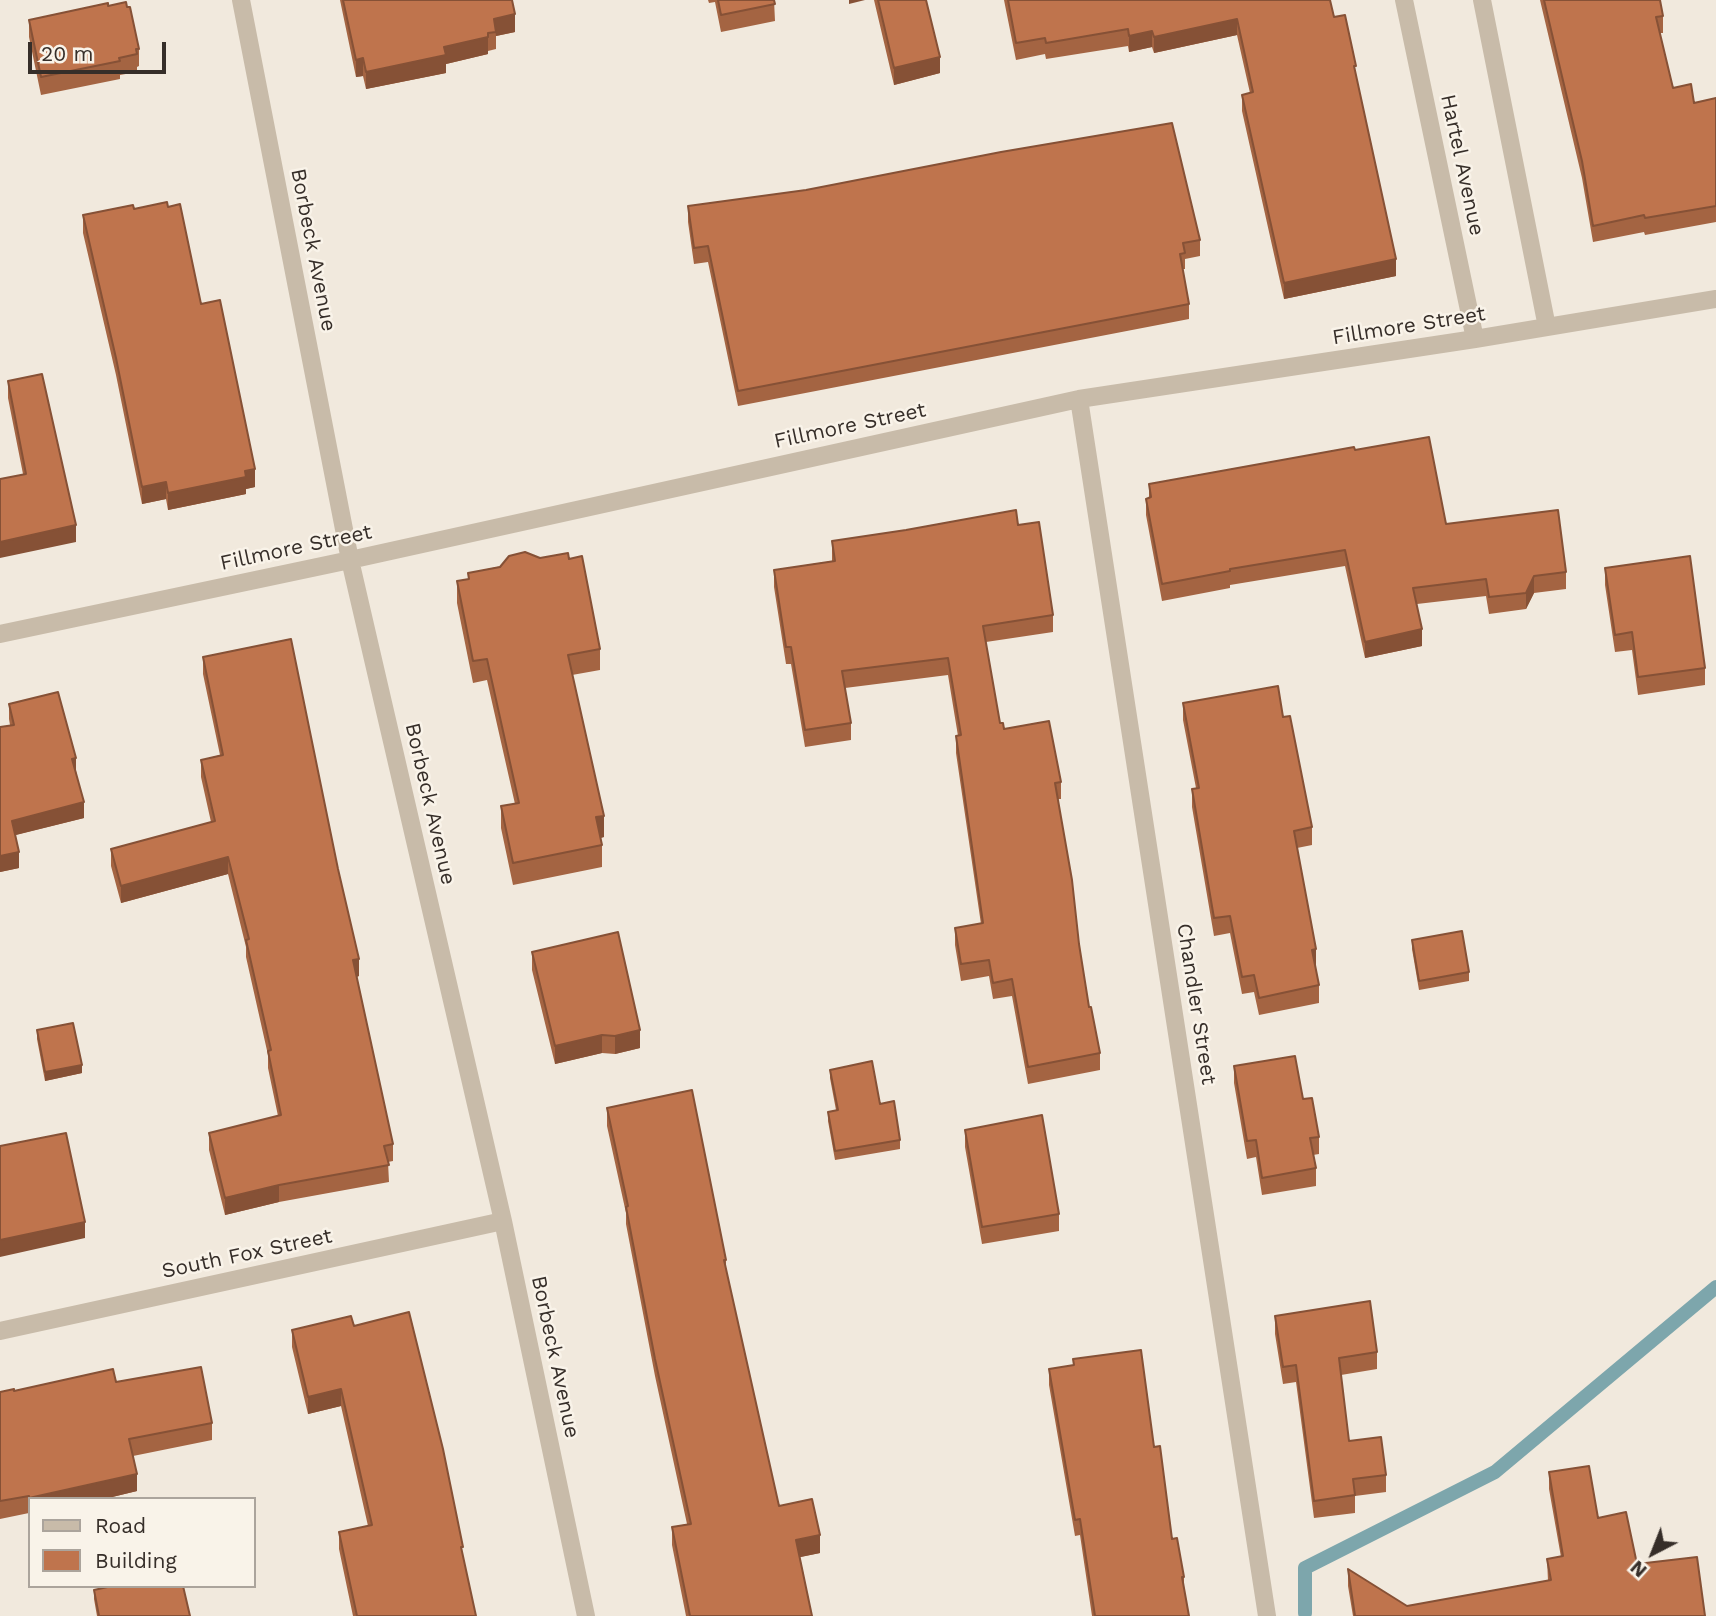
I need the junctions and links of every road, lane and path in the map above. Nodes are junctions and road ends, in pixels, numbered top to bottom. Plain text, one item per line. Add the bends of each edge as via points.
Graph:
1 (241, 0) edge
2 (1404, 0) edge
3 (1482, 0) edge
4 (1716, 299) edge
5 (1547, 327) junction
6 (1475, 339) junction
7 (1079, 399) junction
8 (350, 560) junction
9 (0, 634) edge
10 (503, 1221) junction
11 (0, 1331) edge
12 (586, 1616) edge
13 (1267, 1616) edge

1 - 8 street, Borbeck Avenue
2 - 6 street, Hartel Avenue
3 - 5 street
4 - 5 street, Fillmore Street
5 - 6 street, Fillmore Street
6 - 7 street, Fillmore Street
7 - 8 street, Fillmore Street
7 - 13 street, Chandler Street
8 - 9 street, Fillmore Street
8 - 10 street, Borbeck Avenue
10 - 11 street, South Fox Street
10 - 12 street, Borbeck Avenue

